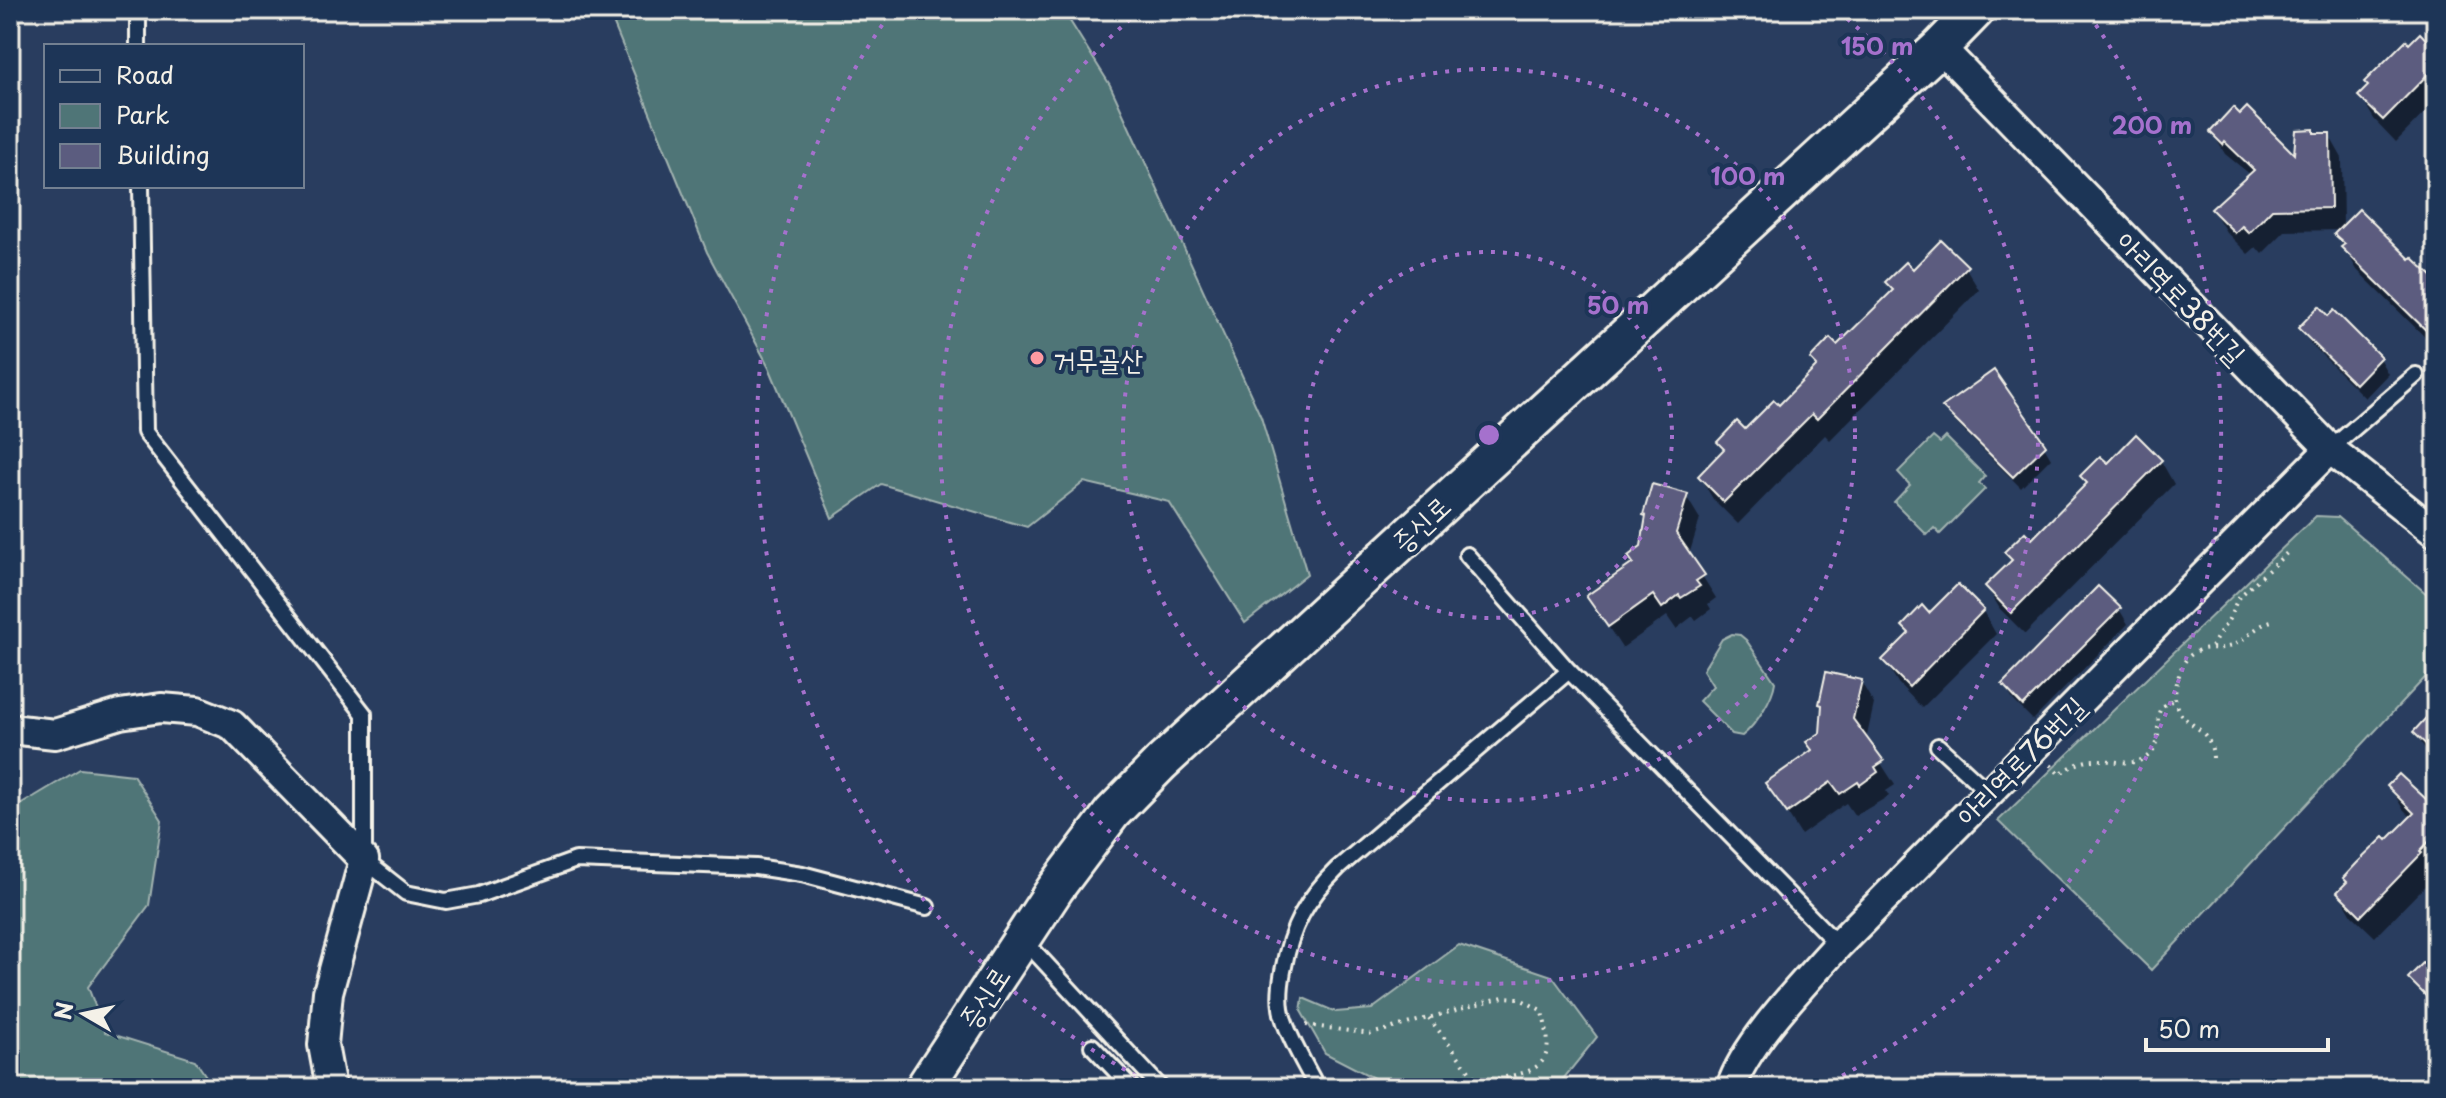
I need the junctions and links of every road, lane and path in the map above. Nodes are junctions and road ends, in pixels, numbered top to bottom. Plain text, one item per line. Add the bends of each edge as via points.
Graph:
1 (138, 10) edge
2 (1976, 10) edge
3 (138, 44) edge
4 (1940, 47) junction
5 (141, 188) edge
6 (2416, 375) dead end
7 (2330, 449) junction
8 (2436, 533) edge
9 (2288, 552) dead end
10 (1467, 555) dead end
11 (2276, 620) dead end
12 (2211, 647) junction
13 (1569, 671) junction
14 (2175, 700) junction
15 (10, 729) edge
16 (1938, 746) dead end
17 (2213, 758) dead end
18 (2059, 774) dead end
19 (1988, 792) junction
20 (364, 860) junction
21 (927, 907) dead end
22 (1022, 938) junction
23 (1838, 945) junction
24 (1429, 1018) junction
25 (1284, 1021) junction
26 (1092, 1046) dead end
27 (1478, 1085) edge
28 (331, 1088) edge
29 (924, 1088) edge
30 (1132, 1088) edge
31 (1161, 1088) edge
32 (1317, 1088) edge
33 (1731, 1088) edge

1 - 3 lane
2 - 4 street, 증신로
4 - 7 street, 아리역로38번길
4 - 22 street, 증신로 via 1161,763 1112,813
5 - 20 lane via 145,432 364,714
6 - 7 lane
7 - 8 street, 아리역로38번길
7 - 19 street, 아리역로76번길
9 - 12 path via 2238,598
10 - 13 lane
11 - 12 path via 2261,624 2229,647
12 - 14 path via 2183,663
13 - 23 lane
13 - 25 lane via 1321,884 1288,940 1280,986
14 - 17 path via 2179,714 2208,737
14 - 18 path via 2157,712 2158,746 2142,761 2091,761
15 - 20 street via 55,734 120,714 161,708 197,711 232,725
16 - 19 lane
19 - 23 street, 아리역로76번길
20 - 21 lane via 406,893 446,901 479,895 576,860 756,867
20 - 28 street via 328,992 323,1045
22 - 29 street, 증신로
22 - 31 lane
23 - 33 street, 아리역로76번길 via 1755,1045
24 - 25 path via 1371,1034
24 - 27 path
24 - 27 path via 1503,997 1541,1010 1548,1050 1544,1062 1532,1071
25 - 32 lane
26 - 30 lane

